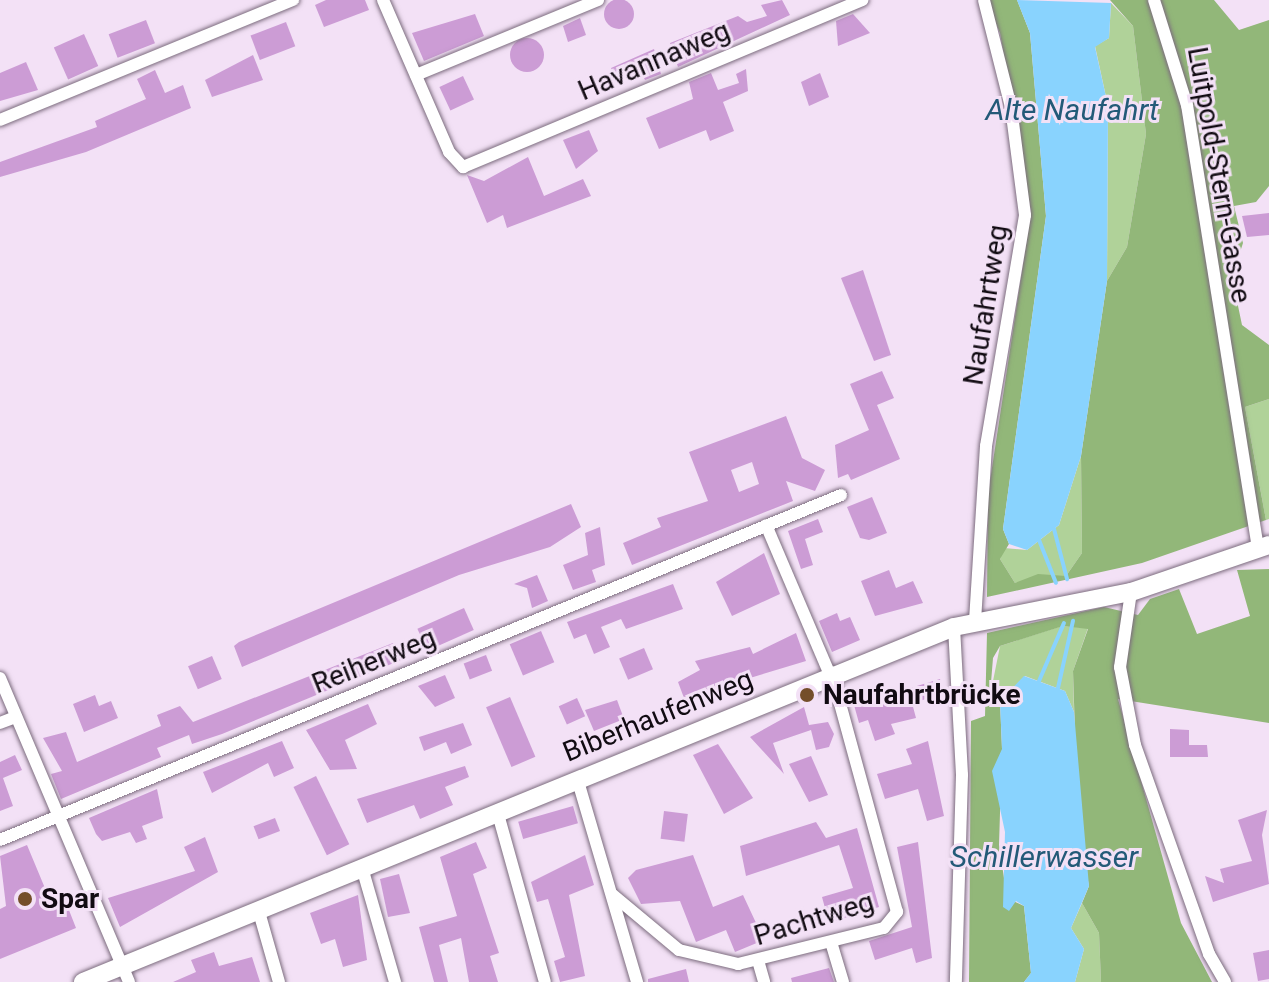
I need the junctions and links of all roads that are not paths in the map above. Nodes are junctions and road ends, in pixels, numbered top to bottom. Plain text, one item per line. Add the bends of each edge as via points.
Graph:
1 (293, 0) edge
2 (383, 0) edge
3 (598, 0) edge
4 (863, 0) edge
5 (984, 0) edge
6 (1154, 0) edge
7 (416, 75) junction
8 (0, 120) edge
9 (841, 495) dead end
10 (766, 525) junction
11 (1263, 548) edge
12 (1131, 592) junction
13 (975, 621) junction
14 (954, 627) junction
15 (829, 677) junction
16 (0, 678) edge
17 (16, 717) junction
18 (0, 723) edge
19 (577, 778) junction
20 (498, 814) junction
21 (58, 817) junction
22 (0, 840) edge
23 (363, 871) junction
24 (613, 895) junction
25 (259, 912) junction
26 (831, 942) junction
27 (759, 964) junction
28 (125, 974) edge
29 (83, 982) edge
30 (279, 982) edge
31 (395, 982) edge
32 (545, 982) edge
33 (637, 982) edge
34 (764, 982) edge
35 (843, 982) edge
36 (956, 982) edge
37 (1225, 982) edge

1 - 8 street
2 - 7 street
3 - 7 street
4 - 7 street, Havannaweg via 463,167 449,152
5 - 13 street, Naufahrtweg via 1011,107 1025,215 986,446
6 - 11 street, Luitpold-Stern-Gasse via 1187,105
9 - 10 street, Reiherweg
10 - 15 street
10 - 21 street, Reiherweg
11 - 12 main road, Biberhaufenweg
12 - 13 main road, Biberhaufenweg
12 - 37 street via 1120,667 1135,745 1209,954
13 - 14 main road, Biberhaufenweg
14 - 15 main road, Biberhaufenweg
14 - 36 street via 962,775
15 - 19 main road, Biberhaufenweg
15 - 26 street, Pachtweg via 897,908 884,928
16 - 17 street
17 - 18 street
17 - 21 street
19 - 20 main road, Biberhaufenweg
19 - 24 street
20 - 23 main road, Biberhaufenweg
20 - 32 street
21 - 22 street, Reiherweg
21 - 28 street
23 - 25 main road, Biberhaufenweg
23 - 31 street
24 - 27 street, Pachtweg via 679,950
24 - 33 street
25 - 28 main road, Biberhaufenweg
25 - 30 street
26 - 27 street, Pachtweg
26 - 35 street
27 - 34 street
28 - 29 main road, Biberhaufenweg

